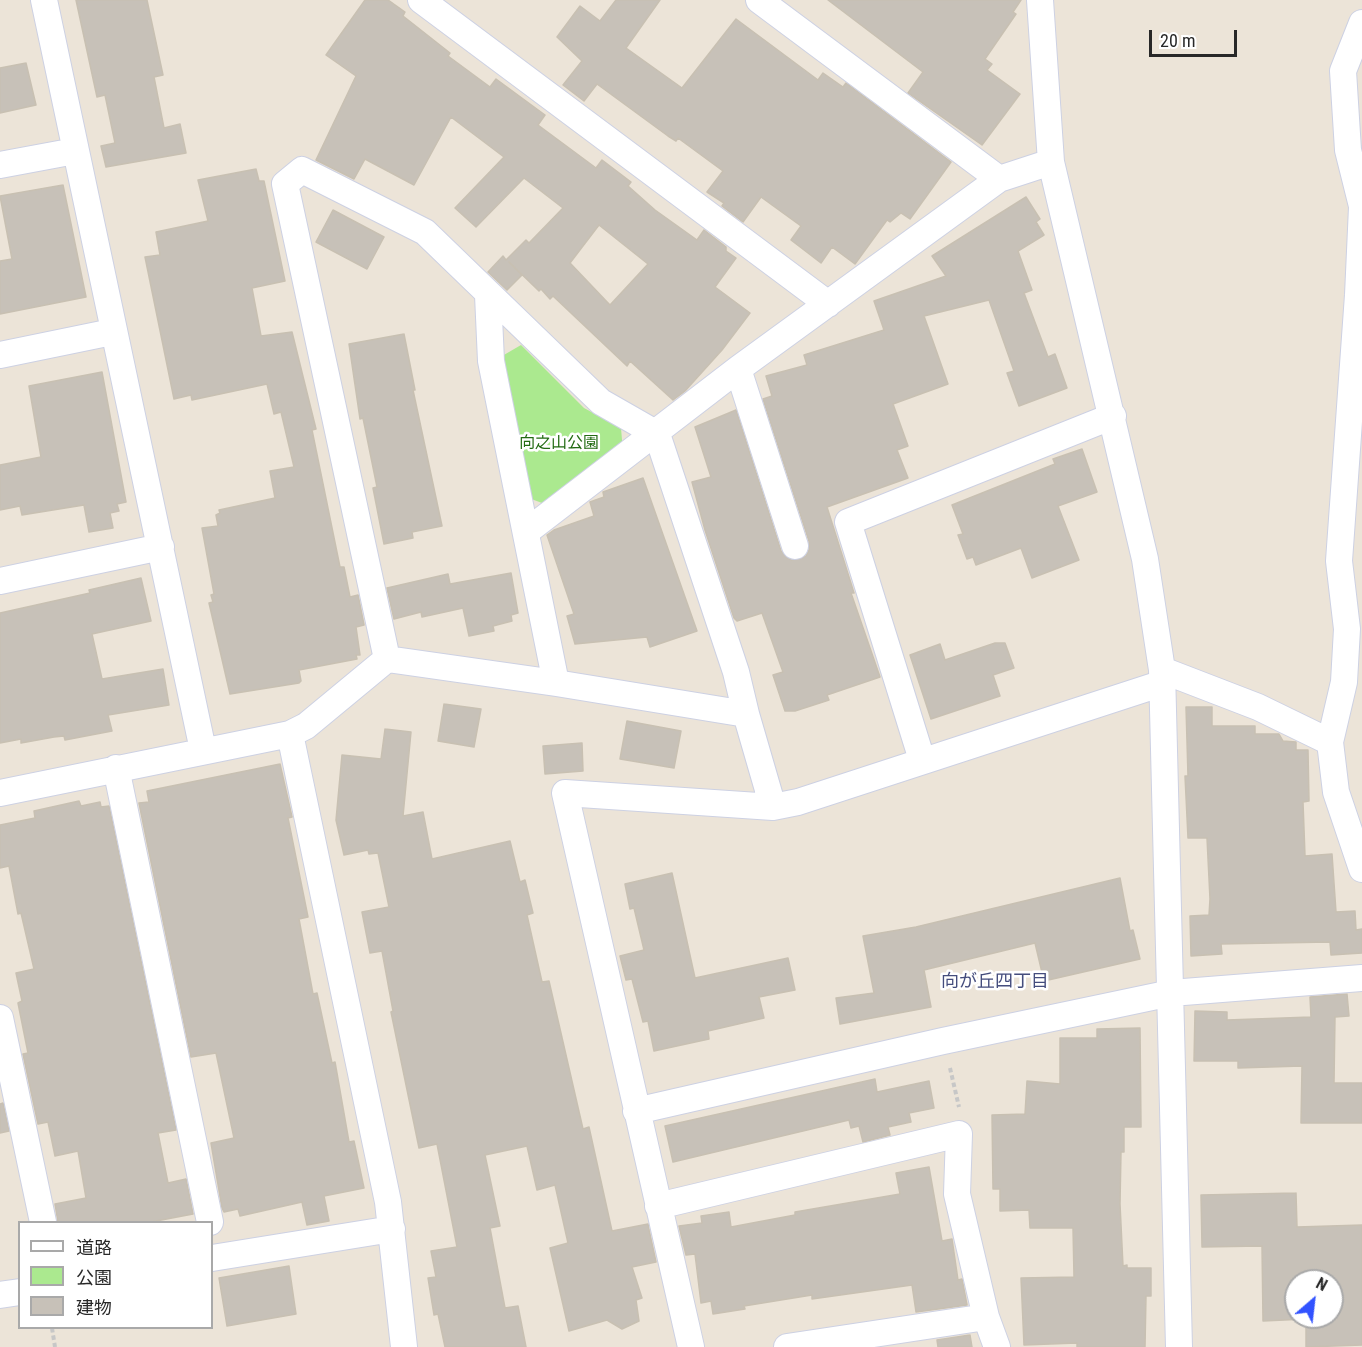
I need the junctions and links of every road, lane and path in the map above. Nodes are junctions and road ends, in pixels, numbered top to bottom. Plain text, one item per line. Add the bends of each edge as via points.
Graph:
1 (44, 0) edge
2 (421, 0) edge
3 (759, 0) edge
4 (1040, 0) edge
5 (1362, 23) edge
6 (75, 150) junction
7 (1051, 162) junction
8 (0, 165) edge
9 (999, 179) junction
10 (1362, 207) edge
11 (488, 296) junction
12 (828, 304) junction
13 (112, 332) junction
14 (0, 355) edge
15 (738, 369) junction
16 (1113, 416) junction
17 (657, 434) junction
18 (526, 532) junction
19 (795, 546) dead end
20 (161, 547) junction
21 (0, 581) edge
22 (387, 659) junction
23 (1161, 677) junction
24 (556, 683) junction
25 (746, 714) junction
26 (290, 734) junction
27 (1330, 742) junction
28 (203, 750) junction
29 (922, 760) junction
30 (116, 768) junction
31 (0, 792) edge
32 (773, 807) junction
33 (1362, 869) edge
34 (1362, 978) edge
35 (1171, 993) junction
36 (0, 1018) edge
37 (948, 1062) dead end
38 (636, 1111) junction
39 (961, 1114) dead end
40 (658, 1206) junction
41 (43, 1221) edge
42 (210, 1221) edge
43 (392, 1229) junction
44 (214, 1257) edge
45 (18, 1292) edge
46 (0, 1295) edge
47 (986, 1317) junction
48 (52, 1329) edge
49 (55, 1347) edge
50 (404, 1347) edge
51 (691, 1347) edge
52 (787, 1347) edge
53 (997, 1347) edge
54 (1179, 1347) edge

1 - 6 street
2 - 12 street
3 - 9 street
4 - 7 street
5 - 10 street via 1343,71 1348,150
6 - 8 street
6 - 13 street
7 - 9 street
7 - 16 street
9 - 12 street
10 - 27 street via 1339,561 1347,629 1344,682
11 - 17 street via 601,402
11 - 18 street via 491,361
11 - 22 street via 425,232 302,170 285,184
12 - 15 street
13 - 14 street
13 - 20 street
15 - 17 street
15 - 19 street
16 - 23 street via 1145,559
16 - 29 street via 848,522
17 - 18 street
17 - 25 street via 736,672
18 - 24 street
20 - 21 street
20 - 28 street
22 - 24 street
22 - 26 street via 306,726
23 - 27 street via 1258,707
23 - 29 street
23 - 35 street
24 - 25 street
25 - 32 street
26 - 28 street
26 - 43 street
27 - 33 street via 1336,792
28 - 30 street
29 - 32 street
30 - 31 street
30 - 42 street
32 - 38 street via 565,794
34 - 35 street
35 - 38 street
35 - 54 street
36 - 41 street
37 - 39 path
38 - 40 street
40 - 47 street via 959,1134 957,1194
40 - 51 street
43 - 44 street
43 - 50 street
45 - 46 street
47 - 52 street
47 - 53 street
48 - 49 path

